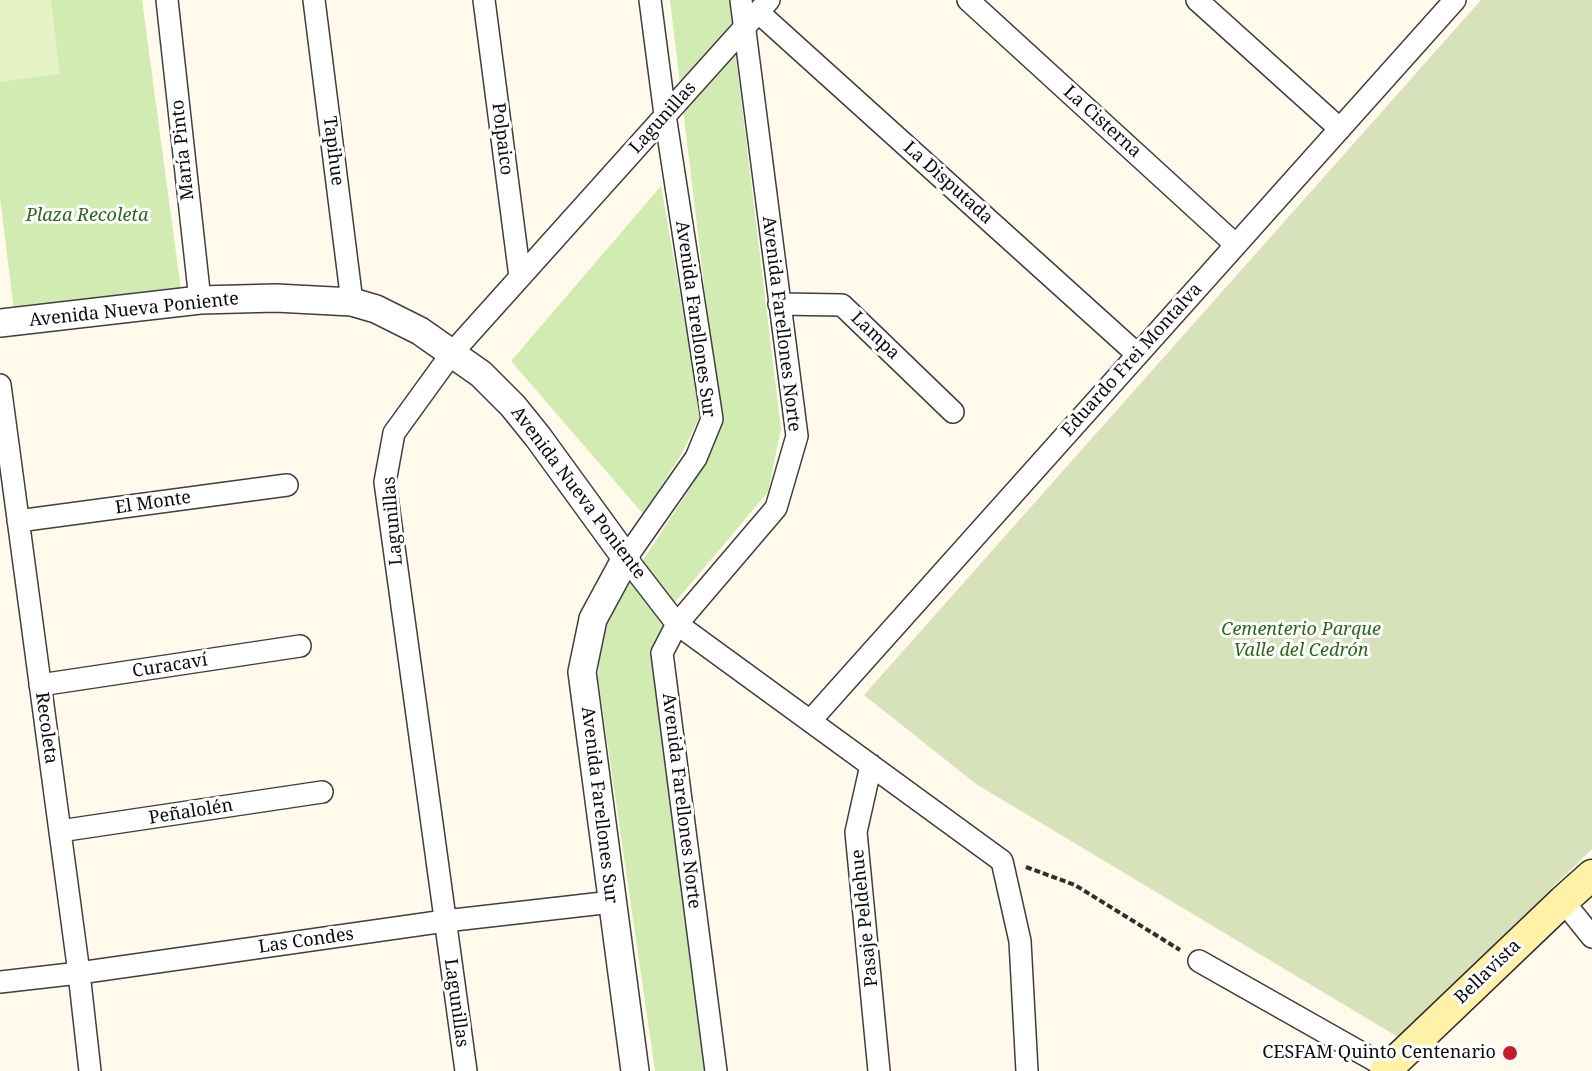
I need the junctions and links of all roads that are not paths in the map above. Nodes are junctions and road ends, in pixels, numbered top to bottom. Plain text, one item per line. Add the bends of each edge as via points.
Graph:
1 (167, 0) edge
2 (314, 0) edge
3 (484, 0) edge
4 (650, 0) edge
5 (968, 0) edge
6 (1197, 0) edge
7 (1445, 3) edge
8 (753, 10) edge
9 (665, 116) junction
10 (1340, 129) junction
11 (1236, 245) junction
12 (520, 278) junction
13 (200, 300) junction
14 (352, 302) junction
15 (779, 304) junction
16 (0, 323) edge
17 (452, 353) junction
18 (1137, 354) junction
19 (0, 385) edge
20 (953, 412) dead end
21 (287, 485) dead end
22 (18, 522) junction
23 (626, 558) junction
24 (677, 624) junction
25 (300, 646) dead end
26 (40, 685) junction
27 (811, 720) junction
28 (871, 765) junction
29 (322, 792) dead end
30 (60, 831) junction
31 (1592, 875) edge
32 (1563, 901) junction
33 (612, 902) junction
34 (445, 921) junction
35 (1592, 937) edge
36 (1199, 961) road end
37 (79, 973) junction
38 (0, 982) edge
39 (1387, 1069) edge
40 (90, 1071) edge
41 (466, 1071) edge
42 (635, 1071) edge
43 (716, 1071) edge
44 (879, 1071) edge
45 (1027, 1071) edge

1 - 13 street, María Pinto
2 - 14 street, Tapihue
3 - 12 street, Polpaico
4 - 9 street, Avenida Farellones Sur
5 - 11 street, La Cisterna
6 - 10 street
7 - 10 street, Eduardo Frei Montalva
8 - 9 street, Lagunillas
8 - 15 street, Avenida Farellones Norte
8 - 18 street, La Disputada
9 - 12 street, Lagunillas
9 - 23 street, Avenida Farellones Sur via 712,419 696,458
10 - 11 street, Eduardo Frei Montalva
11 - 18 street, Eduardo Frei Montalva
12 - 17 street, Lagunillas
13 - 14 street, Avenida Nueva Poniente via 298,298
13 - 16 street, Avenida Nueva Poniente
14 - 17 street, Avenida Nueva Poniente via 420,331
15 - 20 street, Lampa via 842,305
15 - 24 street, Avenida Farellones Norte via 797,436 776,508
17 - 23 street, Avenida Nueva Poniente via 481,374 513,406
17 - 34 street, Lagunillas via 394,433 385,482
18 - 27 street, Eduardo Frei Montalva
19 - 22 street, Recoleta
21 - 22 street, El Monte
22 - 26 street, Recoleta
23 - 24 street, Avenida Nueva Poniente
23 - 33 street, Avenida Farellones Sur via 593,619 582,672
24 - 27 street, Avenida Nueva Poniente
24 - 43 street, Avenida Farellones Norte via 662,654
25 - 26 street, Curacaví
26 - 30 street, Recoleta
27 - 28 street, Avenida Nueva Poniente
28 - 44 street, Pasaje Peldehue via 856,832
28 - 45 street, Avenida Nueva Poniente via 1002,861 1020,941
29 - 30 street, Peñalolén
30 - 37 street, Recoleta
31 - 32 main road, Bellavista
32 - 35 street
32 - 39 main road, Bellavista
33 - 34 street, Las Condes
33 - 42 street, Avenida Farellones Sur
34 - 37 street, Las Condes
34 - 41 street, Lagunillas
36 - 39 street
37 - 38 street, Las Condes
37 - 40 street, Recoleta

